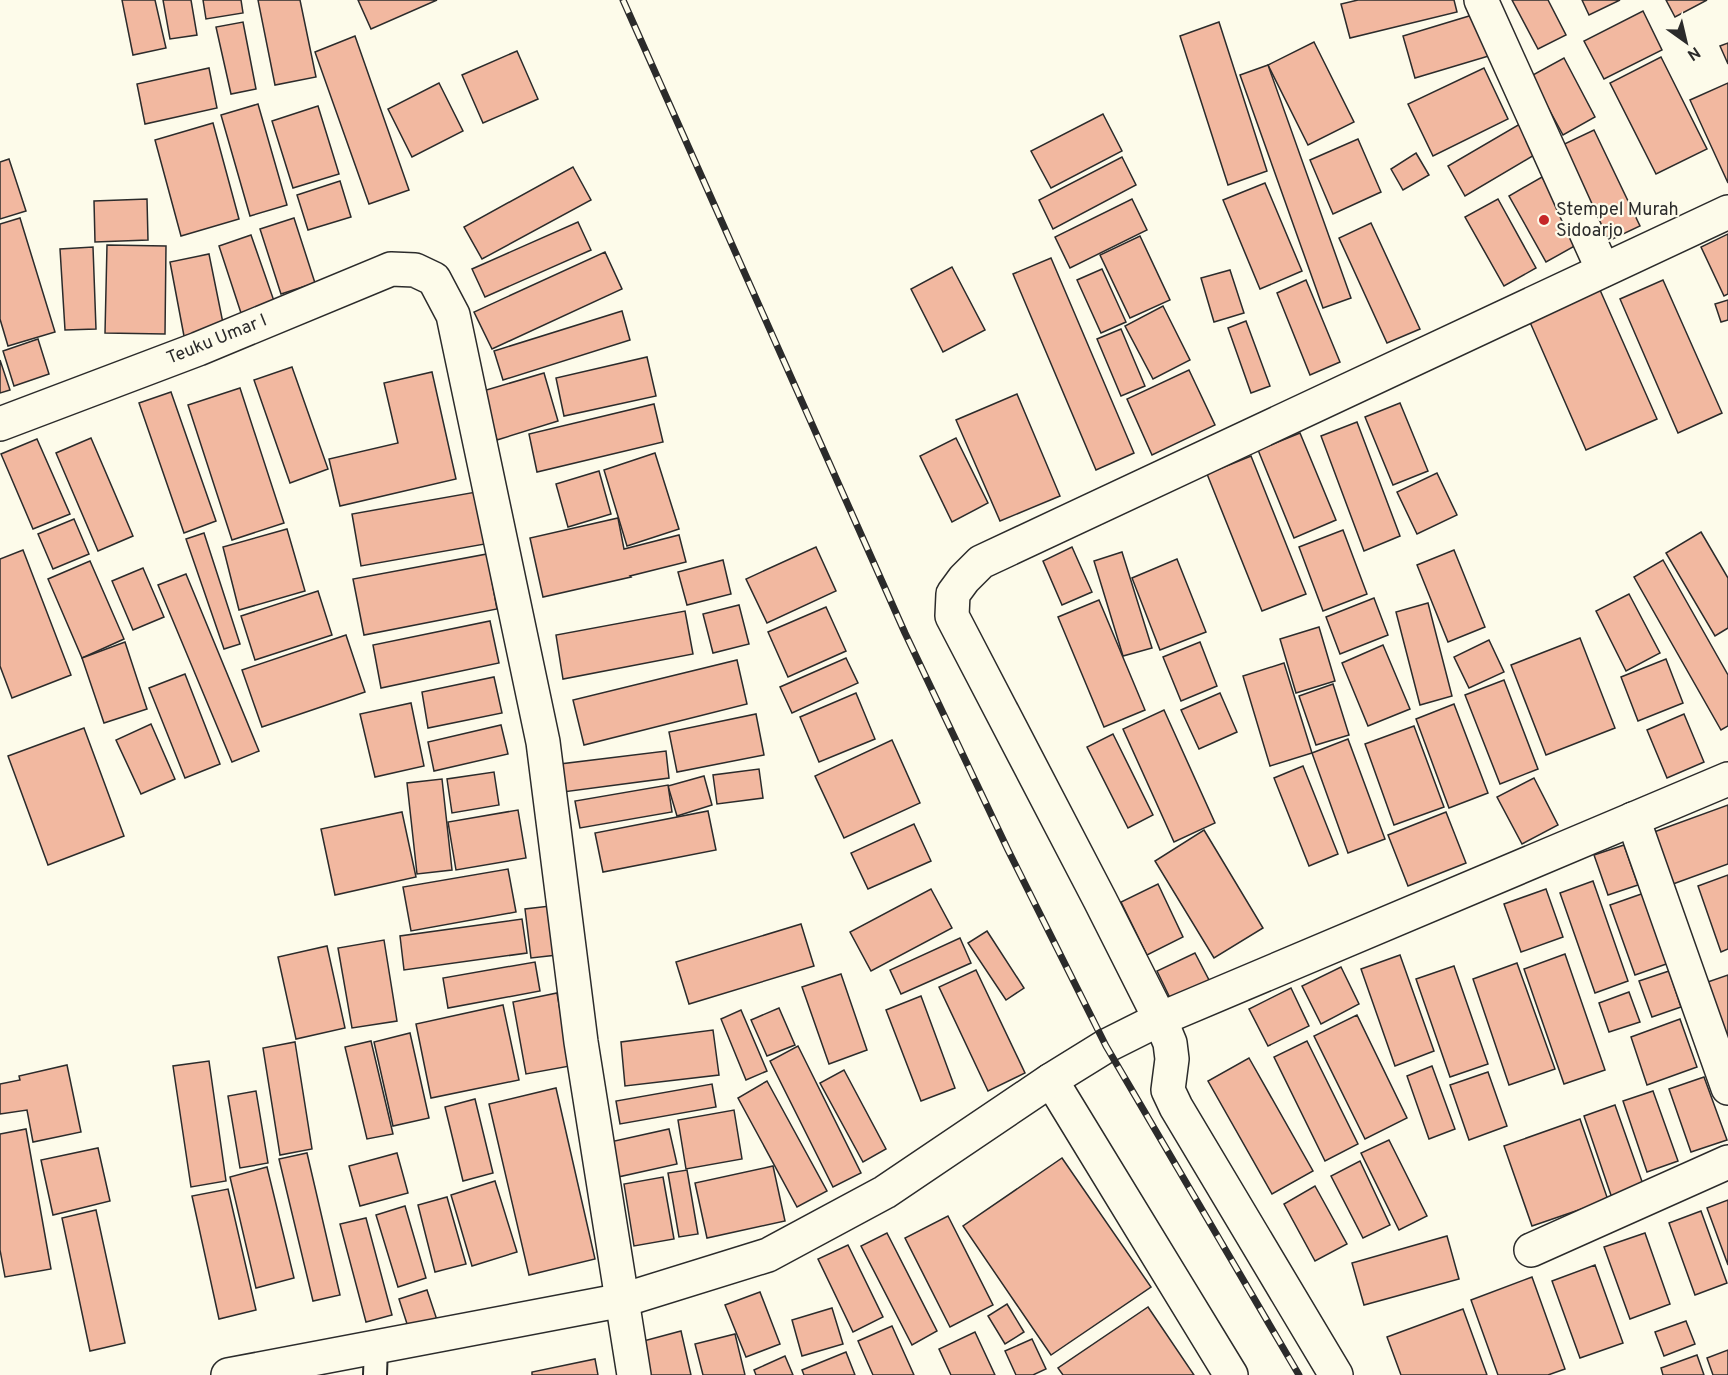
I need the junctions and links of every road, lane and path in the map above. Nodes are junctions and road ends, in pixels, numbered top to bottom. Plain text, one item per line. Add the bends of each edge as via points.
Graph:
1 (1481, 0) edge
2 (1728, 212) edge
3 (1603, 270) junction
4 (0, 424) edge
5 (1728, 779) edge
6 (1633, 819) junction
7 (1160, 1018) junction
8 (1051, 1080) junction
9 (1728, 1087) edge
10 (1728, 1162) edge
11 (1531, 1250) dead end
12 (623, 1300) junction
13 (376, 1360) edge
14 (228, 1375) edge
15 (634, 1375) edge
16 (1231, 1375) edge
17 (1336, 1375) edge

1 - 3 street
2 - 3 street
3 - 7 street via 981,562 953,594 952,616
4 - 12 street, Teuku Umar I via 198,349 391,269 415,270 434,279 453,315 543,742 581,1042
5 - 6 street
6 - 7 street
6 - 9 street
7 - 8 street
7 - 17 street via 1170,1043 1168,1089 1176,1107
8 - 12 street via 885,1192 778,1250
8 - 16 street
10 - 11 street
12 - 13 street
12 - 15 street
13 - 14 street

